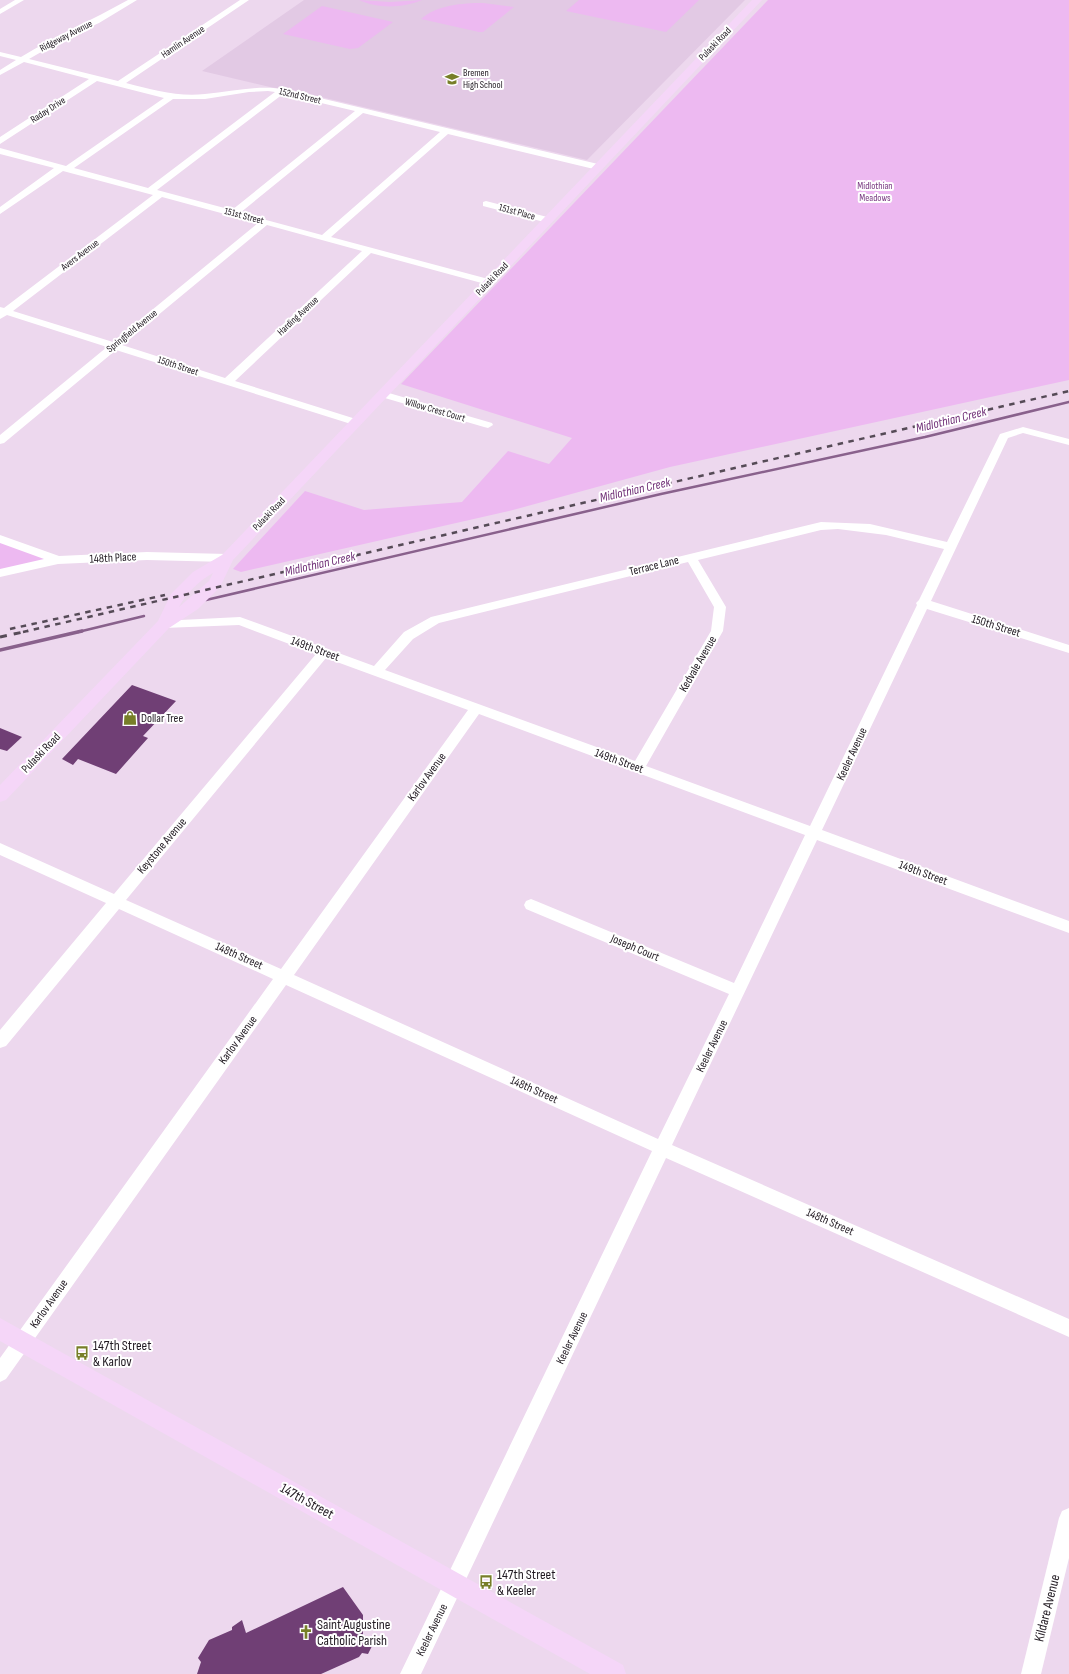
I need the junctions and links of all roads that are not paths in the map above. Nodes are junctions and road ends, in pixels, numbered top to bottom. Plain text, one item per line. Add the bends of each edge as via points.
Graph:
1 (20, 0) edge
2 (133, 0) edge
3 (245, 0) edge
4 (757, 0) edge
5 (0, 2) edge
6 (13, 4) junction
7 (0, 12) edge
8 (0, 54) edge
9 (22, 60) junction
10 (0, 73) edge
11 (96, 78) junction
12 (120, 84) junction
13 (282, 91) junction
14 (171, 97) junction
15 (362, 110) junction
16 (447, 130) junction
17 (0, 141) edge
18 (0, 151) edge
19 (598, 167) junction
20 (65, 168) junction
21 (155, 192) junction
22 (486, 204) dead end
23 (0, 211) edge
24 (234, 214) junction
25 (548, 220) junction
26 (265, 222) junction
27 (324, 238) junction
28 (369, 250) junction
29 (489, 282) junction
30 (2, 313) edge
31 (114, 346) junction
32 (227, 382) junction
33 (382, 394) junction
34 (356, 422) junction
35 (488, 425) dead end
36 (0, 441) edge
37 (1069, 442) edge
38 (0, 539) edge
39 (950, 547) junction
40 (691, 557) junction
41 (227, 558) junction
42 (58, 560) junction
43 (0, 572) edge
44 (922, 603) junction
45 (164, 624) junction
46 (1069, 649) edge
47 (324, 652) junction
48 (377, 671) junction
49 (476, 708) junction
50 (638, 768) junction
51 (0, 796) edge
52 (814, 833) junction
53 (0, 849) edge
54 (116, 902) junction
55 (531, 904) dead end
56 (1069, 927) edge
57 (283, 976) junction
58 (738, 991) junction
59 (0, 1041) edge
60 (662, 1148) junction
61 (1069, 1328) edge
62 (0, 1329) edge
63 (23, 1341) junction
64 (0, 1373) edge
65 (1069, 1518) edge
66 (454, 1584) junction
67 (410, 1674) edge
68 (614, 1674) edge
69 (1031, 1674) edge

1 - 6 street
2 - 9 street, Ridgeway Avenue
3 - 12 street, Hamlin Avenue
4 - 19 main road, Pulaski Road
5 - 6 street
6 - 7 street
8 - 9 street, 152nd Street
9 - 10 street, Ridgeway Avenue
9 - 11 street, 152nd Street
11 - 12 street, 152nd Street
11 - 17 street, Raday Drive
12 - 14 street, 152nd Street
13 - 14 street, 152nd Street via 249,90 205,97
13 - 15 street, 152nd Street
13 - 21 street, Avers Avenue
14 - 20 street
15 - 16 street, 152nd Street
15 - 24 street
16 - 19 street, 152nd Street
16 - 27 street
18 - 20 street, 151st Street
19 - 25 main road, Pulaski Road
20 - 21 street, 151st Street
20 - 23 street
21 - 24 street, 151st Street
21 - 30 street, Avers Avenue
22 - 25 street, 151st Place
24 - 26 street, 151st Street
25 - 29 main road, Pulaski Road
26 - 27 street, 151st Street
26 - 31 street, Springfield Avenue
27 - 28 street, 151st Street
28 - 29 street, 151st Street
28 - 32 street, Harding Avenue
29 - 33 main road, Pulaski Road
30 - 31 street, 150th Street
31 - 32 street, 150th Street
31 - 36 street, Springfield Avenue
32 - 34 street, 150th Street
33 - 34 main road, Pulaski Road
33 - 35 street, Willow Crest Court
34 - 41 main road, Pulaski Road
37 - 39 street, Keeler Avenue via 1023,430 1004,436
38 - 42 street
39 - 40 street, Terrace Lane via 890,530 843,524 821,526
39 - 44 street, Keeler Avenue
40 - 48 street, Terrace Lane via 435,620 411,632
40 - 50 street, Kedvale Avenue via 720,607 717,631
41 - 42 street, 148th Place via 147,556
41 - 45 main road, Pulaski Road via 215,584 193,605
42 - 43 street, 148th Place
44 - 46 street, 150th Street
44 - 52 street, Keeler Avenue
45 - 47 street, 149th Street via 240,621
45 - 51 main road, Pulaski Road
47 - 48 street, 149th Street
47 - 54 street, Keystone Avenue
48 - 49 street, 149th Street
49 - 50 street, 149th Street
49 - 57 street, Karlov Avenue
50 - 52 street, 149th Street
52 - 56 street, 149th Street
52 - 58 street, Keeler Avenue
53 - 54 street, 148th Street
54 - 57 street, 148th Street
54 - 59 street, Keystone Avenue
55 - 58 street, Joseph Court
57 - 60 street, 148th Street
57 - 63 street, Karlov Avenue
58 - 60 street, Keeler Avenue
60 - 61 street, 148th Street
60 - 66 street, Keeler Avenue
62 - 63 main road, 147th Street
63 - 64 street, Karlov Avenue
63 - 66 main road, 147th Street
65 - 69 street, Kildare Avenue
66 - 67 street, Keeler Avenue
66 - 68 main road, 147th Street

